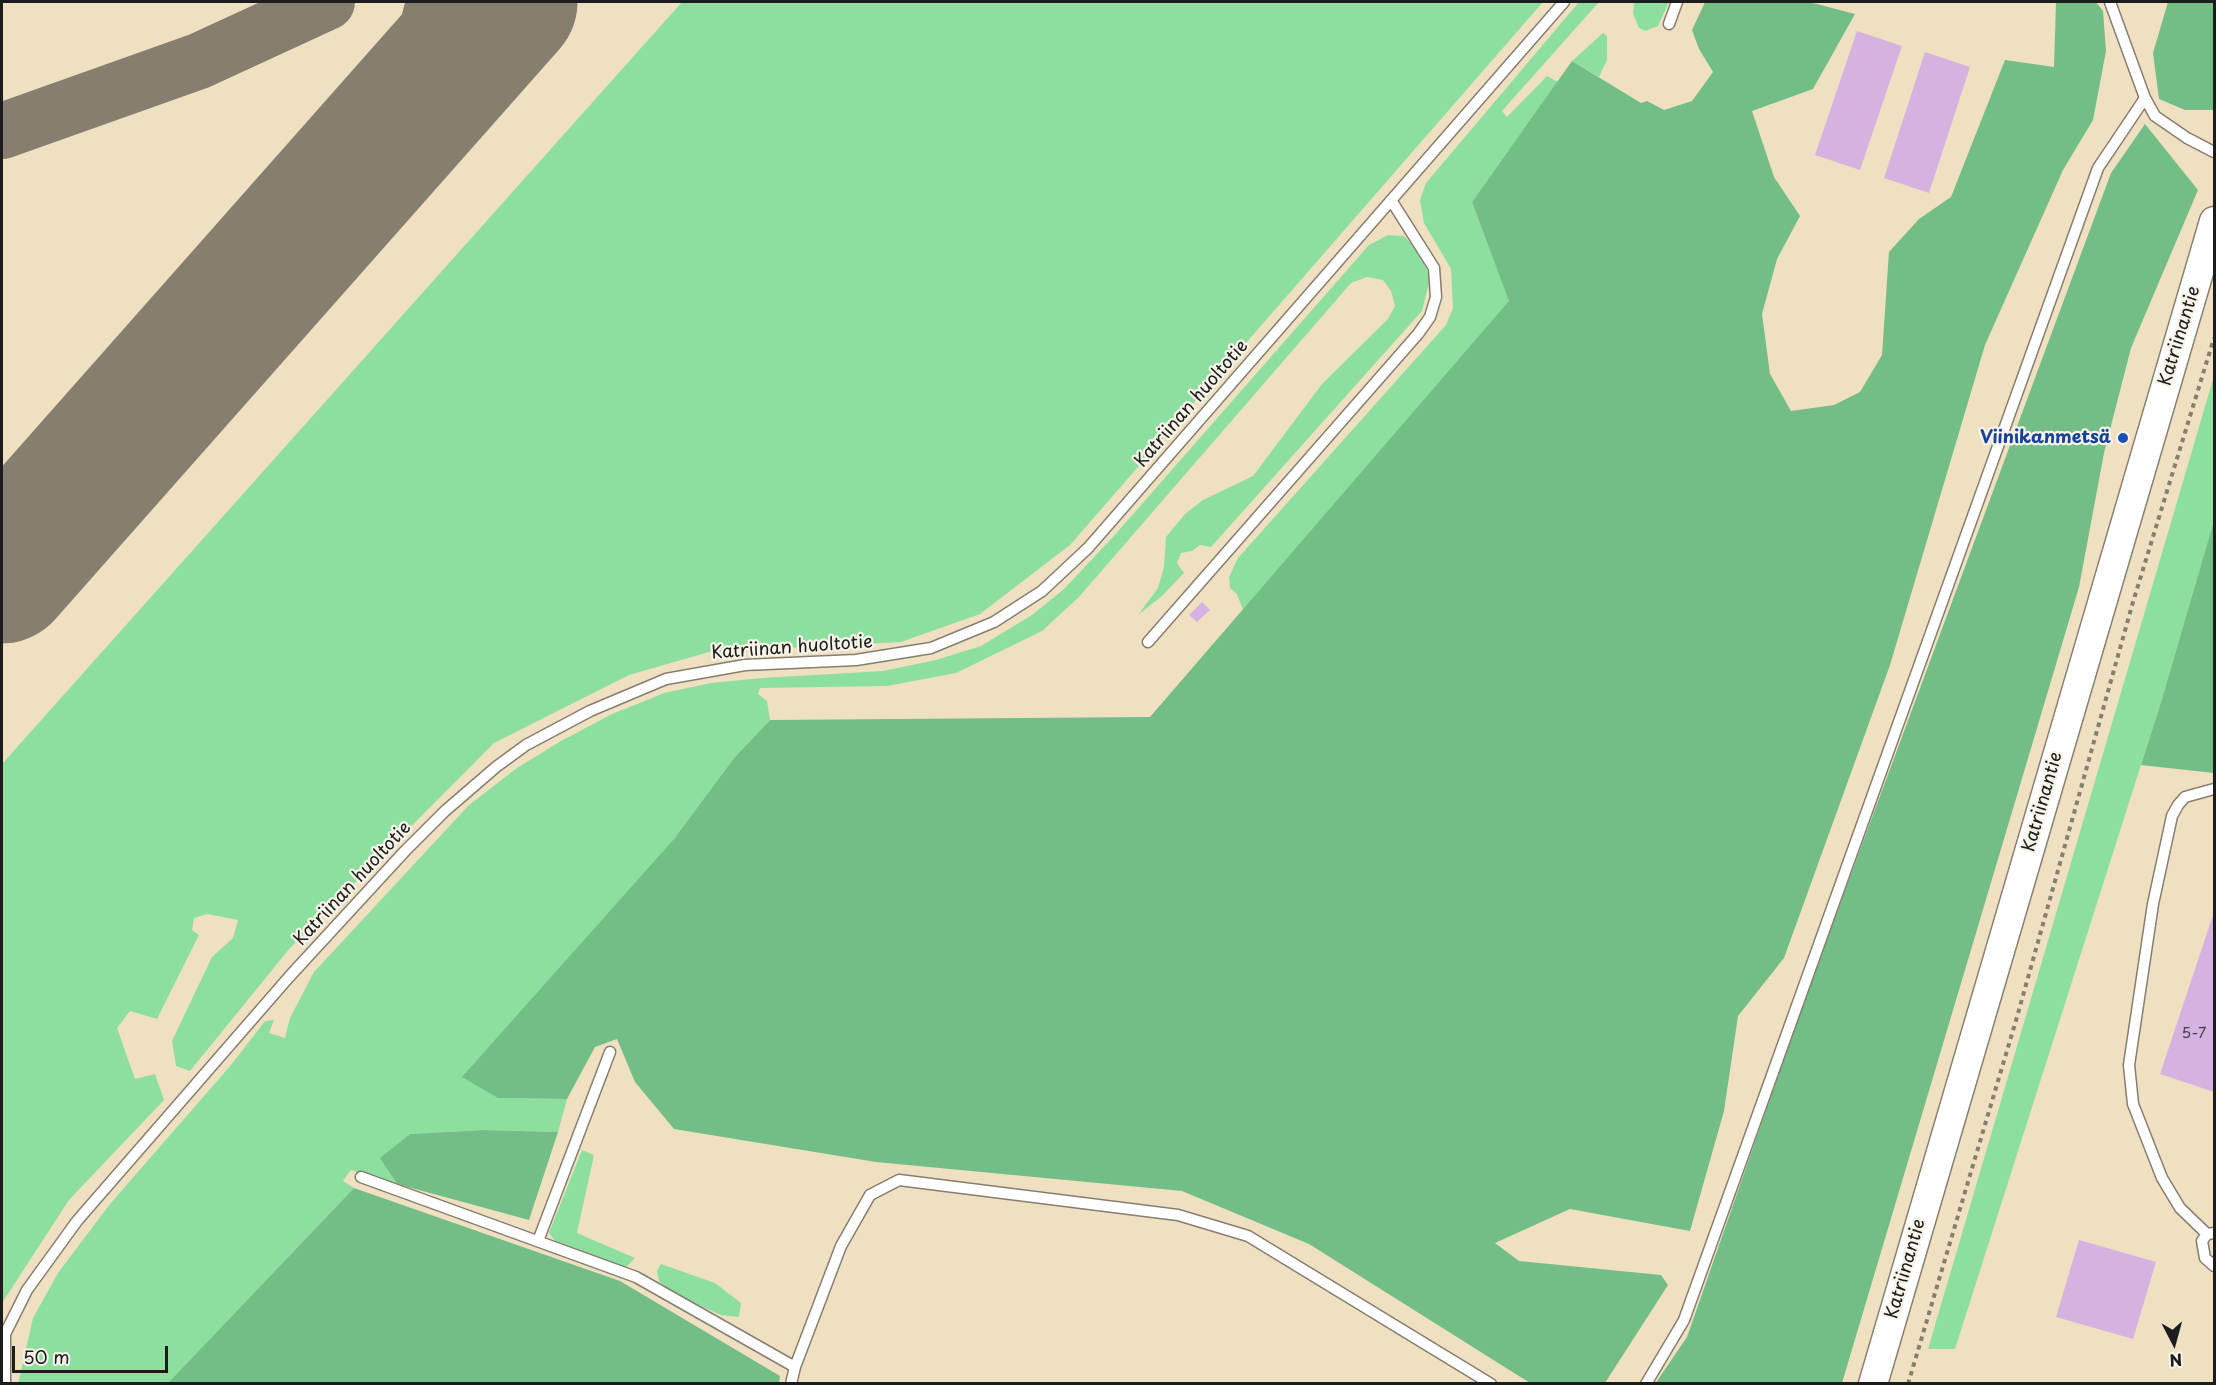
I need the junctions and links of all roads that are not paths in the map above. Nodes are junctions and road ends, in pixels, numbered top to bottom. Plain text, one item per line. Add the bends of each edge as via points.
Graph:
1 (1563, 2) edge
2 (1677, 2) edge
3 (2110, 2) edge
4 (1669, 24) dead end
5 (2145, 98) junction
6 (2214, 152) edge
7 (1391, 200) junction
8 (2214, 221) edge
9 (1148, 642) dead end
10 (2214, 789) edge
11 (610, 1052) dead end
12 (361, 1177) dead end
13 (2211, 1234) edge
14 (538, 1241) junction
15 (2214, 1266) edge
16 (3, 1334) edge
17 (795, 1367) junction
18 (5, 1383) edge
19 (791, 1383) edge
20 (1491, 1383) edge
21 (1646, 1383) edge
22 (1873, 1383) edge

1 - 7 lane, Katriinan huoltotie
2 - 4 lane
3 - 5 lane
5 - 6 lane via 2155,116
5 - 21 lane via 2098,168 1684,1320
7 - 9 lane via 1434,268 1436,297 1430,317
7 - 16 lane, Katriinan huoltotie via 1088,548 1060,576 1018,608 968,634 931,648 893,656 746,665 666,679 590,711 496,767 405,850 147,1139 54,1252
8 - 22 main road, Katriinantie
10 - 13 lane via 2186,797 2172,816 2153,904 2129,1065 2133,1104 2162,1178 2180,1208
11 - 14 lane
12 - 14 lane
13 - 15 lane via 2202,1241 2205,1258
14 - 17 lane via 636,1277
16 - 18 lane, Katriinan huoltotie
17 - 19 lane
17 - 20 lane via 841,1246 870,1195 899,1179 1178,1215 1248,1236

